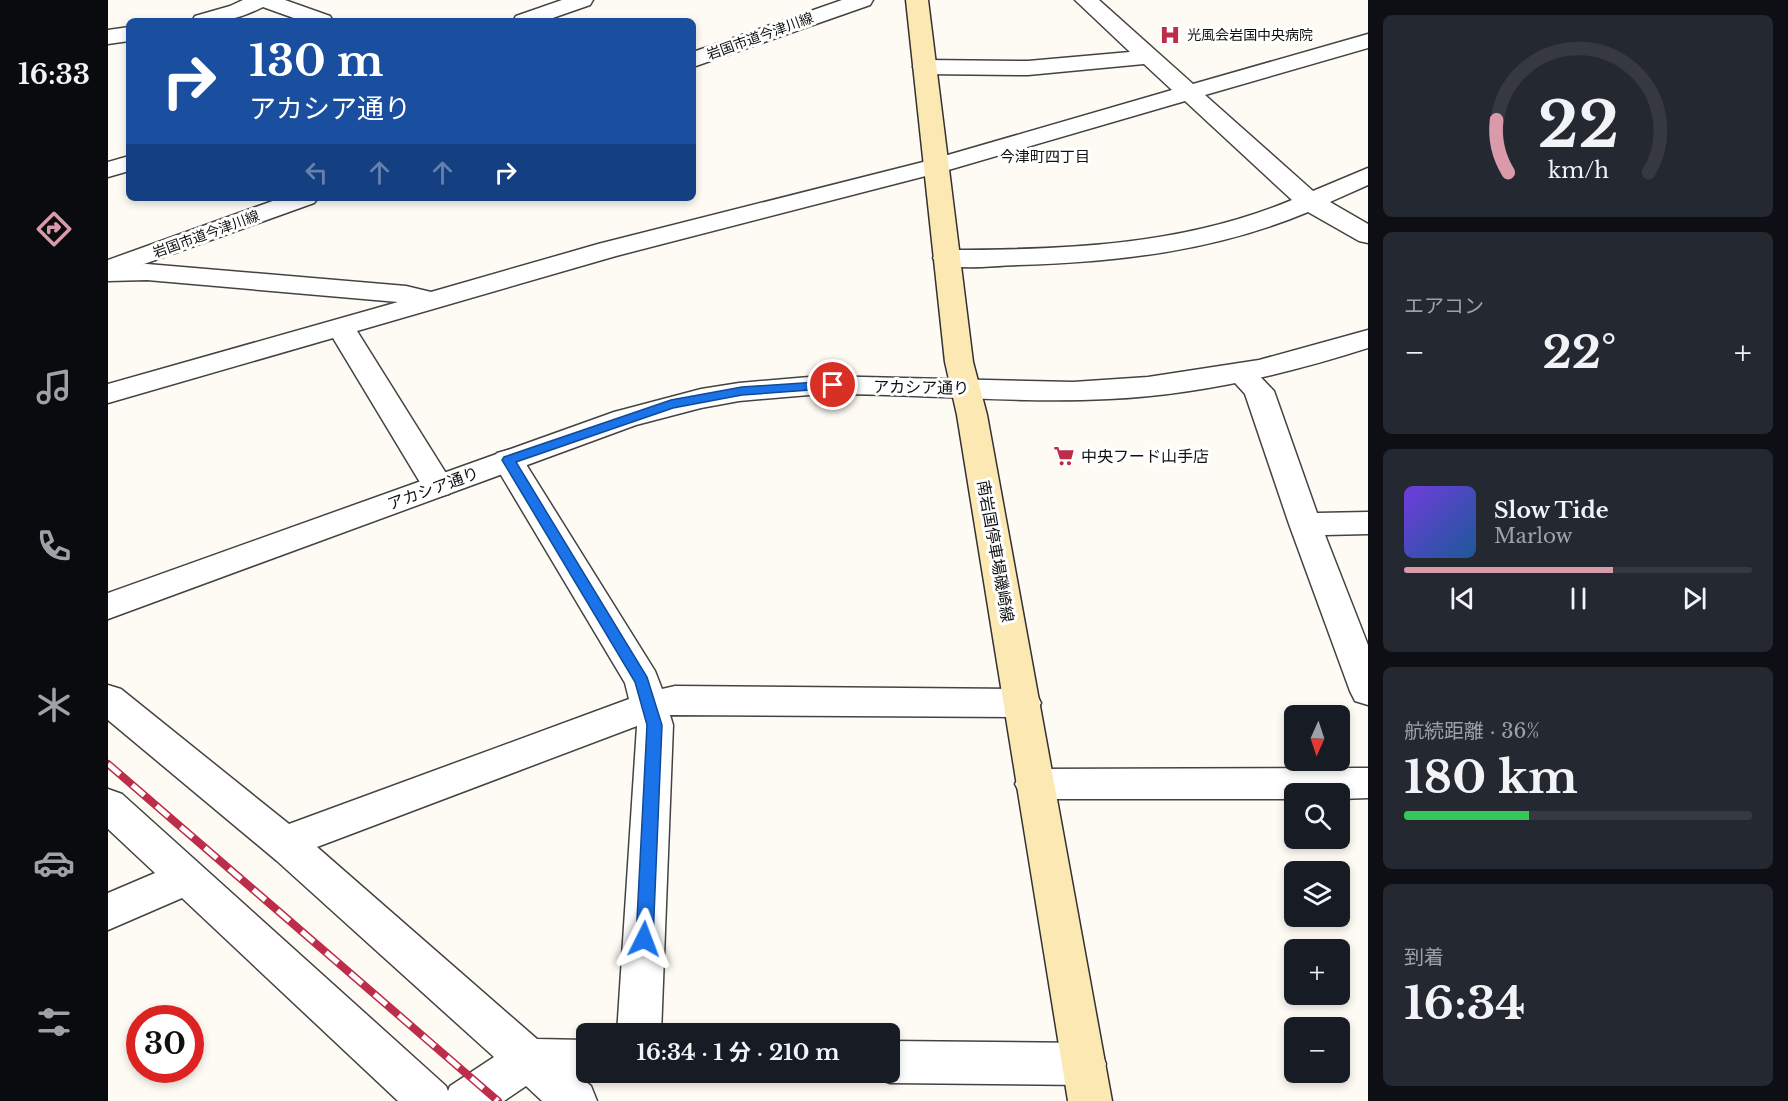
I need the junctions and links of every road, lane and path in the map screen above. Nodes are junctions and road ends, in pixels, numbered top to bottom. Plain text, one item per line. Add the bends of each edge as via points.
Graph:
1 (260, 0) edge
2 (265, 0) edge
3 (582, 0) edge
4 (862, 0) edge
5 (917, 0) edge
6 (1088, 0) edge
7 (214, 18) edge
8 (314, 18) edge
9 (532, 18) edge
10 (126, 34) edge
11 (108, 37) edge
12 (1368, 41) edge
13 (1148, 57) junction
14 (696, 59) edge
15 (924, 67) junction
16 (1189, 94) junction
17 (126, 164) edge
18 (936, 166) junction
19 (108, 170) edge
20 (1368, 176) edge
21 (297, 201) edge
22 (1310, 202) junction
23 (1368, 235) edge
24 (946, 258) junction
25 (108, 271) edge
26 (433, 301) junction
27 (340, 326) junction
28 (1368, 339) edge
29 (1241, 373) junction
30 (964, 389) junction
31 (108, 394) edge
32 (508, 460) junction
33 (438, 486) junction
34 (1368, 523) edge
35 (1305, 524) junction
36 (108, 606) edge
37 (1368, 691) edge
38 (108, 699) edge
39 (1023, 703) junction
40 (649, 706) junction
41 (1368, 783) edge
42 (1034, 784) junction
43 (108, 805) edge
44 (284, 843) junction
45 (188, 877) junction
46 (108, 912) edge
47 (640, 1023) edge
48 (527, 1060) junction
49 (576, 1060) edge
50 (900, 1063) edge
51 (1087, 1083) edge
52 (430, 1101) edge
53 (466, 1101) edge
54 (575, 1101) edge

1 - 7 street
2 - 8 street
3 - 9 street
4 - 14 street, 岩国市道今津川線
5 - 15 main road, 南岩国停車場磯崎線
6 - 13 street
10 - 11 street
12 - 16 street
13 - 15 street via 1028,68
13 - 16 street
15 - 18 main road, 南岩国停車場磯崎線
16 - 18 street
16 - 22 street
17 - 19 street
18 - 24 main road, 南岩国停車場磯崎線
18 - 26 street via 607,250
20 - 22 street
21 - 25 street, 岩国市道今津川線
22 - 23 street
22 - 24 street via 1216,235 1141,250 1040,258
24 - 30 main road, 南岩国停車場磯崎線
25 - 26 street via 406,294
26 - 27 street
27 - 31 street
27 - 33 street
28 - 29 street, アカシア通り via 1309,358
29 - 30 street, アカシア通り via 1168,384 1076,391
29 - 35 street via 1259,391
30 - 32 street, アカシア通り via 833,385 742,391 671,404
30 - 39 main road, 南岩国停車場磯崎線 via 972,415
32 - 33 street, アカシア通り
32 - 40 street via 642,681
33 - 36 street, アカシア通り
34 - 35 street
35 - 37 street
38 - 44 street
39 - 40 street via 675,700
39 - 42 main road, 南岩国停車場磯崎線
40 - 44 street
40 - 47 street via 655,725
41 - 42 street
42 - 51 main road, 南岩国停車場磯崎線
43 - 45 street
44 - 48 street
45 - 46 street
45 - 52 street
48 - 49 street
48 - 53 street
48 - 54 street
50 - 51 street

